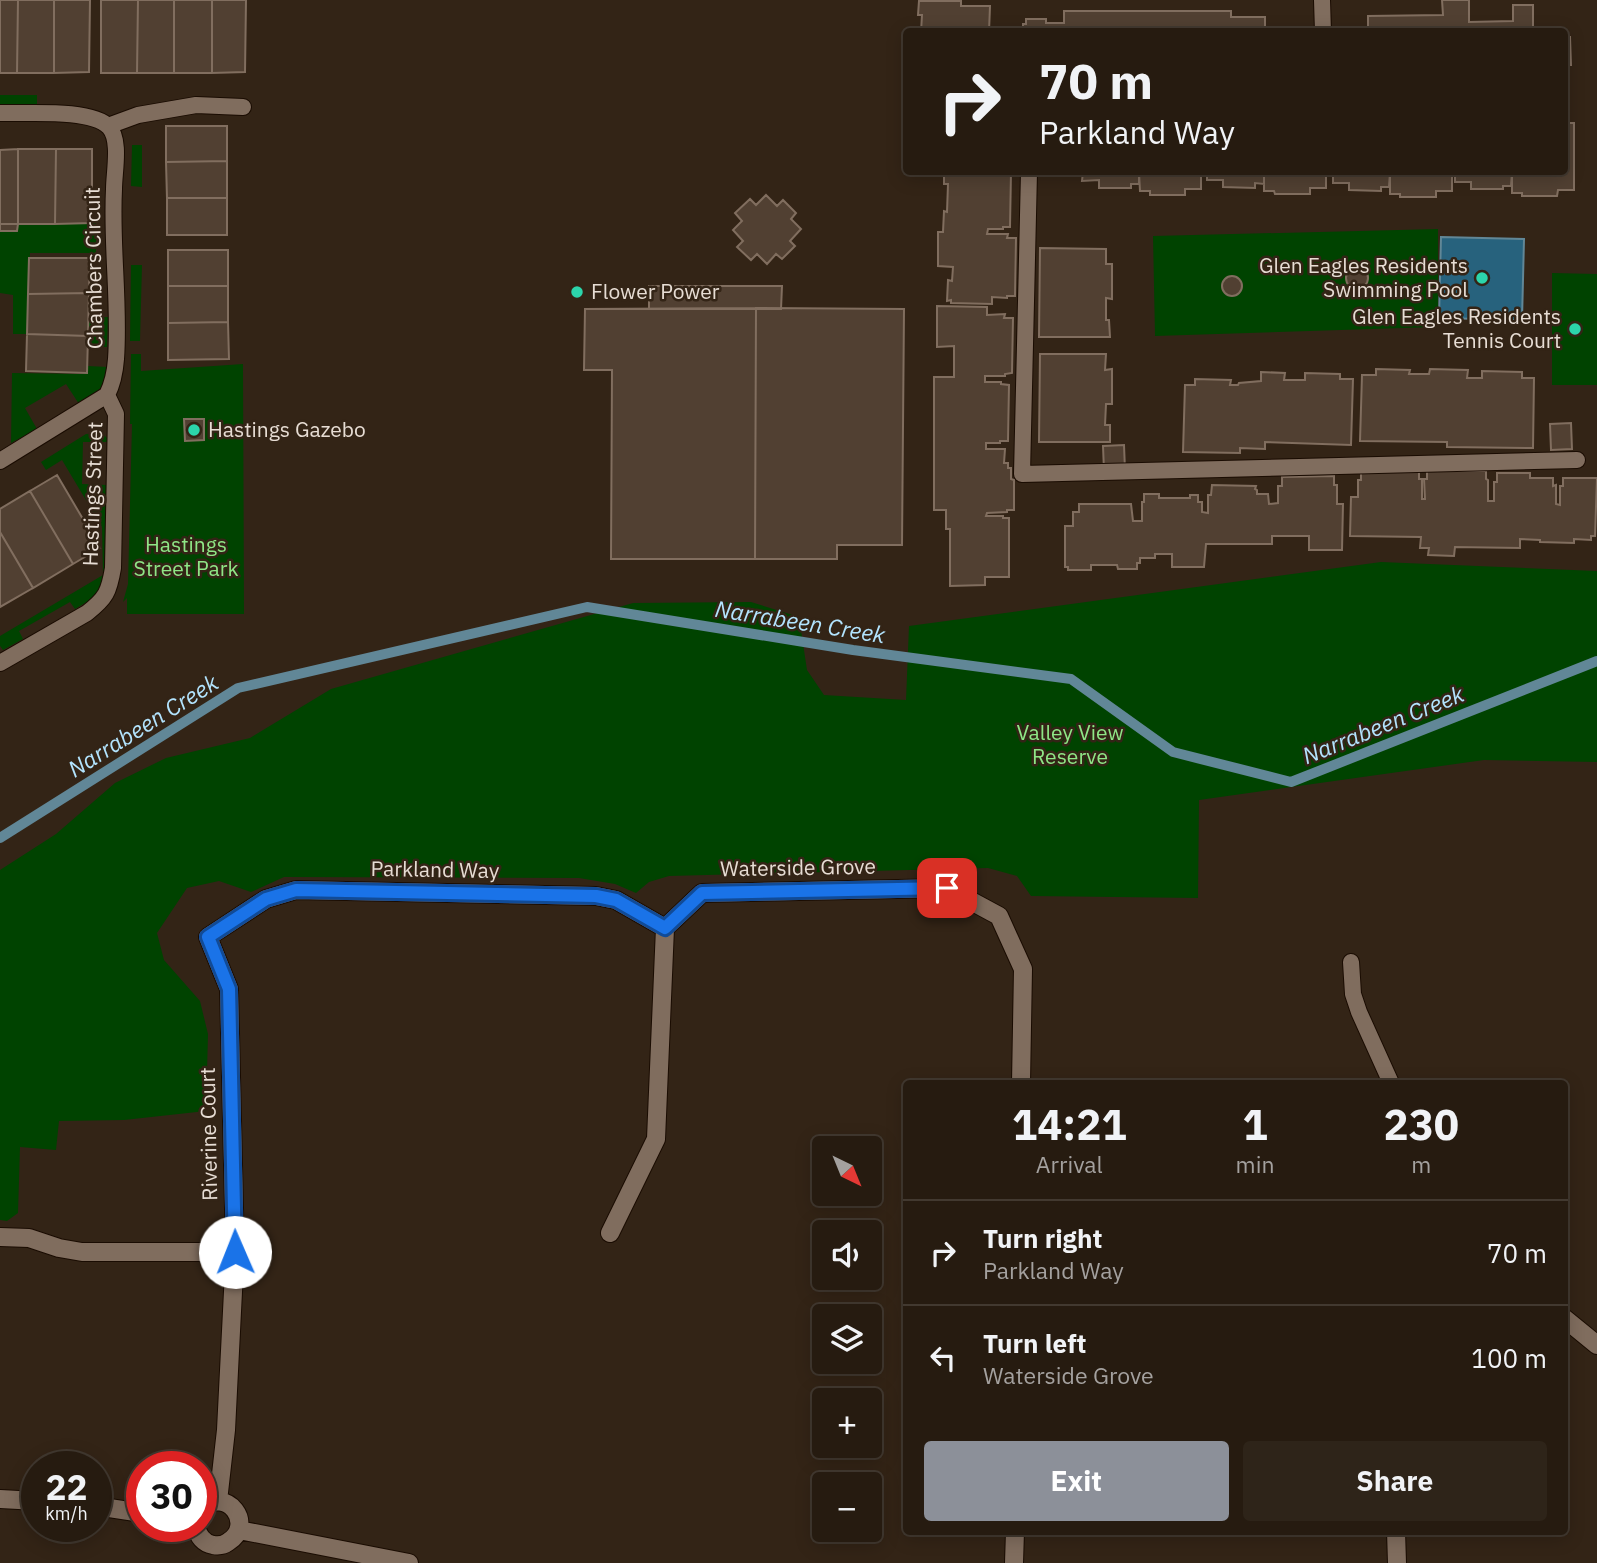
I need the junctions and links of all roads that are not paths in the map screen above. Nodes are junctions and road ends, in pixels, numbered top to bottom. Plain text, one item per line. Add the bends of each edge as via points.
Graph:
1 (1322, 0) edge
2 (1323, 28) edge
3 (243, 107) dead end
4 (0, 113) edge
5 (108, 126) junction
6 (1029, 175) edge
7 (107, 395) junction
8 (1577, 460) dead end
9 (0, 461) edge
10 (0, 663) edge
11 (665, 928) junction
12 (208, 937) joint
13 (1351, 962) dead end
14 (1021, 1080) edge
15 (1390, 1080) edge
16 (610, 1233) dead end
17 (0, 1237) edge
18 (235, 1252) junction
19 (1568, 1321) edge
20 (1597, 1345) edge
21 (0, 1499) edge
22 (21, 1500) edge
23 (218, 1501) joint
24 (239, 1530) junction
25 (1015, 1535) edge
26 (1396, 1535) edge
27 (215, 1555) edge
28 (409, 1563) edge
29 (1014, 1563) edge
30 (1397, 1563) edge

1 - 2 lane
3 - 5 lane via 196,105 138,115
4 - 5 lane via 81,115
5 - 7 lane, Chambers Circuit via 116,144 117,346 114,382
6 - 8 lane via 1022,474
7 - 9 lane
7 - 10 lane, Hastings Street via 116,414 109,590 87,612
11 - 12 street, Parkland Way via 616,900 596,896 296,890 266,899
11 - 14 street, Waterside Grove via 702,893 947,888 999,916 1023,969
11 - 16 street via 656,1139
12 - 18 street, Riverine Court via 229,989
13 - 15 lane via 1353,994
17 - 18 street via 29,1238 82,1252
18 - 23 street, Riverine Court
19 - 20 street
21 - 22 street
23 - 24 street via 236,1510
24 - 27 street
24 - 28 street
25 - 29 street
26 - 30 street

